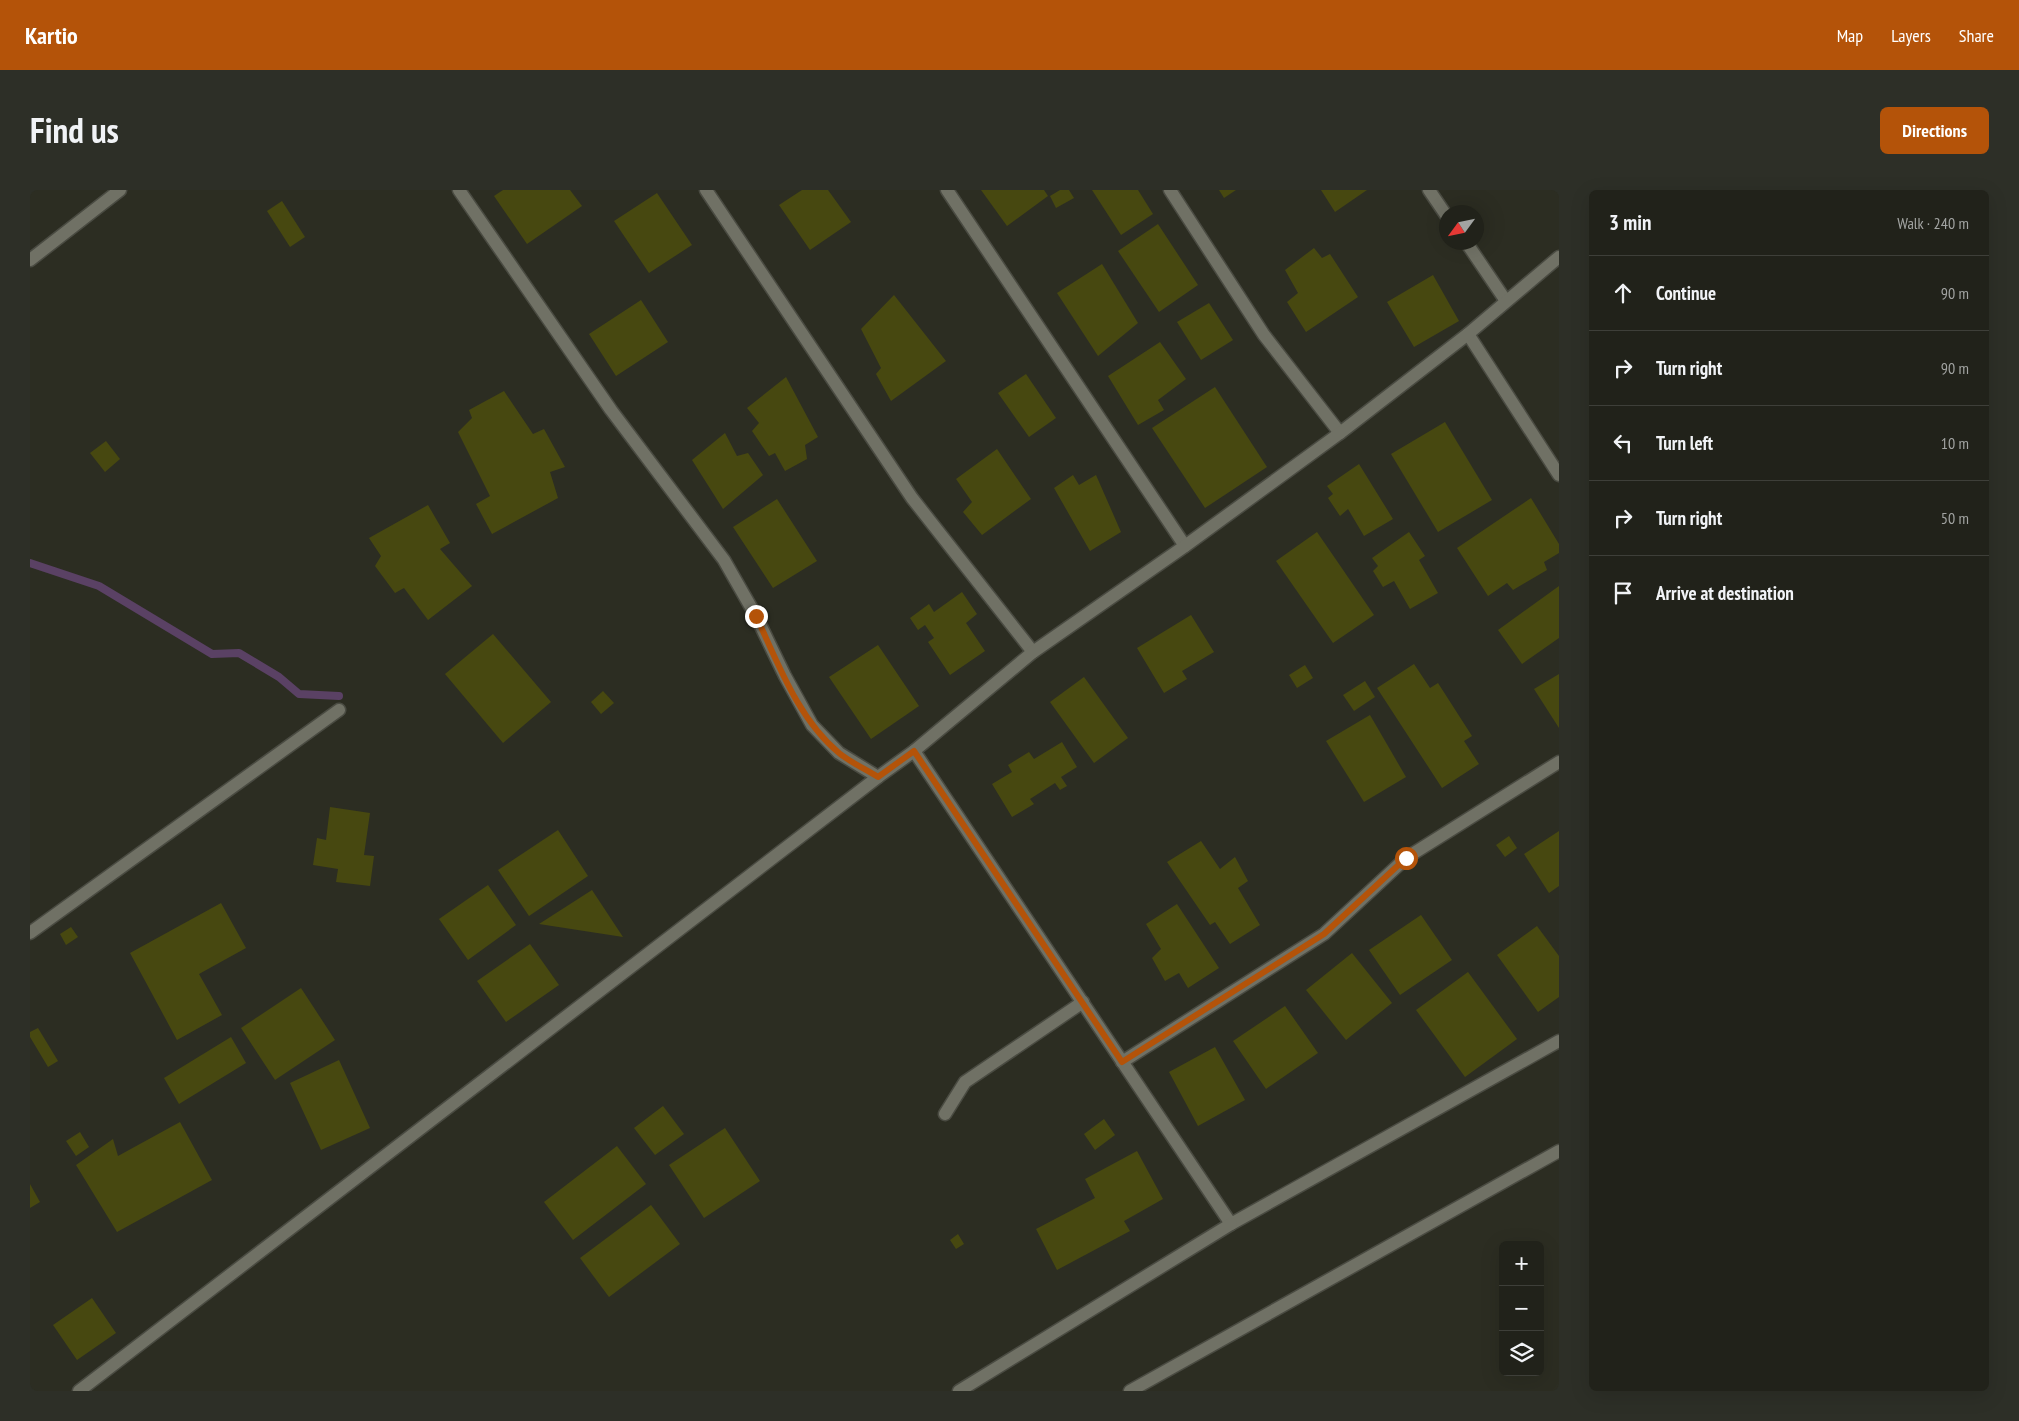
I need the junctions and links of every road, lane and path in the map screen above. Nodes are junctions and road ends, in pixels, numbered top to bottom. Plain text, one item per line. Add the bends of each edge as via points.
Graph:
1 (120, 190) edge
2 (459, 190) edge
3 (706, 190) edge
4 (947, 190) edge
5 (1170, 190) edge
6 (1429, 190) edge
7 (1439, 205) edge
8 (1471, 250) edge
9 (1559, 257) edge
10 (30, 260) edge
11 (1506, 301) junction
12 (1468, 334) junction
13 (1340, 432) junction
14 (1559, 475) edge
15 (1185, 546) junction
16 (1033, 652) junction
17 (338, 710) dead end
18 (914, 751) junction
19 (1559, 762) edge
20 (878, 777) junction
21 (30, 933) edge
22 (1083, 1002) junction
23 (1559, 1041) edge
24 (1122, 1062) junction
25 (945, 1114) dead end
26 (1559, 1151) edge
27 (1231, 1224) junction
28 (79, 1391) edge
29 (959, 1391) edge
30 (1130, 1391) edge

1 - 10 street
2 - 20 street via 611,410 724,560 812,725 839,753
3 - 16 street via 912,498
4 - 15 street
5 - 13 street via 1264,334
6 - 7 street
8 - 11 street
9 - 11 street
11 - 12 street
12 - 13 street
12 - 14 street
13 - 15 street
15 - 16 street
16 - 18 street
17 - 21 street
18 - 20 street
18 - 22 street
19 - 24 street via 1406,858 1324,934
20 - 28 street
22 - 24 street
22 - 25 street via 965,1082
23 - 27 street
24 - 27 street
26 - 30 street
27 - 29 street

